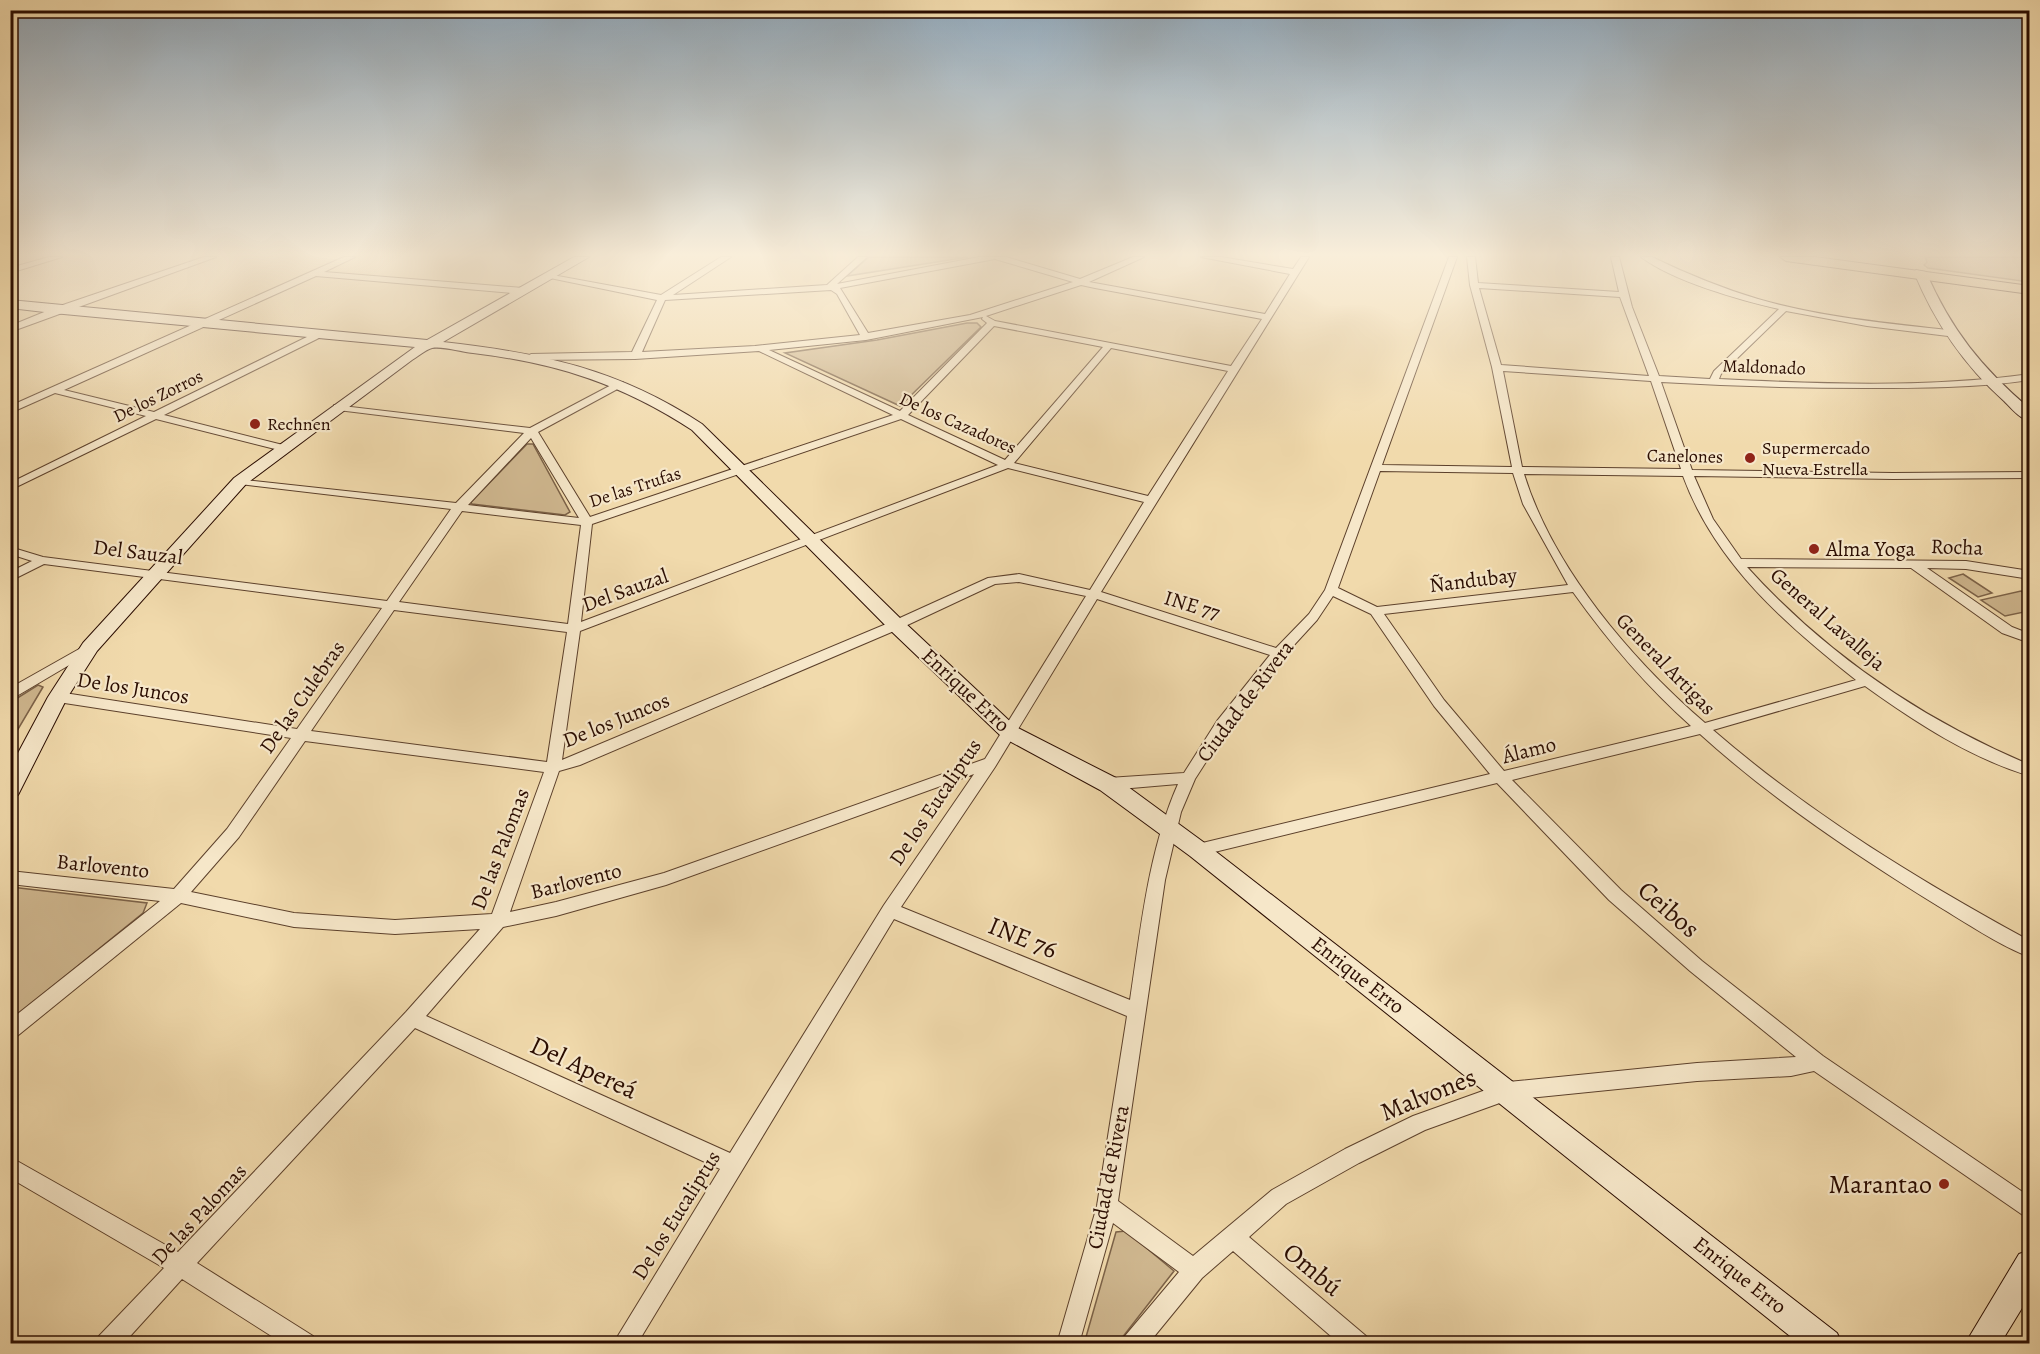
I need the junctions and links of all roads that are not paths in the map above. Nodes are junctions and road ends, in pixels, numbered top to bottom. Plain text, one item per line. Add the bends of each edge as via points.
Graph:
1 (32, 320) edge
2 (174, 320) edge
3 (212, 320) edge
4 (471, 320) edge
5 (652, 320) edge
6 (855, 320) edge
7 (953, 320) edge
8 (988, 320) edge
9 (1265, 320) edge
10 (1430, 320) edge
11 (1484, 320) edge
12 (1634, 320) edge
13 (1772, 320) edge
14 (1838, 320) edge
15 (1941, 320) edge
16 (206, 323) junction
17 (992, 323) junction
18 (10, 329) edge
19 (1948, 333) junction
20 (320, 334) junction
21 (866, 337) junction
22 (427, 345) junction
23 (1109, 345) junction
24 (761, 350) junction
25 (635, 356) junction
26 (531, 357) junction
27 (1497, 368) junction
28 (1234, 369) junction
29 (2030, 377) edge
30 (1656, 380) junction
31 (1713, 382) junction
32 (1990, 383) junction
33 (620, 384) junction
34 (54, 390) junction
35 (338, 407) junction
36 (10, 410) edge
37 (153, 416) junction
38 (901, 416) junction
39 (2030, 417) edge
40 (532, 431) junction
41 (283, 448) junction
42 (1007, 465) junction
43 (1376, 468) junction
44 (1517, 470) junction
45 (740, 471) junction
46 (1689, 473) junction
47 (2030, 475) edge
48 (240, 481) junction
49 (10, 487) edge
50 (1151, 500) junction
51 (458, 508) junction
52 (587, 522) junction
53 (811, 541) junction
54 (10, 550) edge
55 (42, 560) junction
56 (1739, 563) junction
57 (1914, 565) junction
58 (154, 573) junction
59 (2030, 575) edge
60 (10, 577) edge
61 (1575, 588) junction
62 (1331, 590) junction
63 (1093, 594) junction
64 (390, 607) junction
65 (1375, 611) junction
66 (896, 625) junction
67 (574, 629) junction
68 (2030, 639) edge
69 (90, 647) junction
70 (1279, 653) junction
71 (1868, 681) junction
72 (10, 695) edge
73 (58, 698) junction
74 (1701, 729) junction
75 (1009, 732) junction
76 (301, 735) junction
77 (990, 763) junction
78 (553, 768) junction
79 (2030, 771) edge
80 (1188, 778) junction
81 (1501, 778) junction
82 (1108, 784) junction
83 (10, 789) edge
84 (1169, 828) junction
85 (1198, 850) junction
86 (10, 877) edge
87 (178, 896) junction
88 (890, 910) junction
89 (498, 921) junction
90 (2030, 950) edge
91 (1136, 1011) junction
92 (412, 1018) junction
93 (10, 1031) edge
94 (1816, 1062) junction
95 (1508, 1091) junction
96 (733, 1165) junction
97 (10, 1167) edge
98 (1107, 1206) junction
99 (2030, 1210) edge
100 (1232, 1236) junction
101 (180, 1265) junction
102 (2030, 1265) edge
103 (1194, 1269) junction
104 (106, 1344) edge
105 (306, 1344) edge
106 (624, 1344) edge
107 (1068, 1344) edge
108 (1133, 1344) edge
109 (1358, 1344) edge
110 (1826, 1344) edge
111 (1982, 1344) edge

1 - 18 street
2 - 16 street, Enrique Erro
3 - 16 street
4 - 22 street
5 - 25 street
6 - 21 street
7 - 21 street
8 - 17 street
9 - 28 street, De los Eucaliptus
10 - 43 street, Ciudad de Rivera
11 - 27 street, General Artigas
12 - 30 street, General Lavalleja
13 - 31 street
14 - 19 street
15 - 19 street
16 - 20 street, Enrique Erro
16 - 34 street
17 - 23 street
17 - 38 street, De las Trufas
19 - 32 street
20 - 22 street, Enrique Erro
20 - 37 street, De los Zorros
21 - 24 street
22 - 26 street, Enrique Erro
22 - 35 street
23 - 28 street
23 - 42 street, Del Sauzal
24 - 25 street
24 - 38 street, De los Cazadores
25 - 26 street
26 - 33 street, Enrique Erro
27 - 30 street, Maldonado
27 - 44 street, General Artigas
28 - 50 street, De los Eucaliptus
29 - 32 street, Maldonado
30 - 31 street, Maldonado
30 - 46 street, General Lavalleja
31 - 32 street, Maldonado
32 - 39 street
33 - 40 street, De las Culebras
33 - 45 street, Enrique Erro via 675,410
34 - 36 street
34 - 37 street
35 - 40 street
35 - 41 street
37 - 41 street
37 - 49 street, De los Zorros
38 - 42 street, De los Cazadores
38 - 45 street, De las Trufas
40 - 51 street, De las Culebras
40 - 52 street
41 - 48 street
42 - 50 street, De los Cazadores
42 - 53 street, Del Sauzal
43 - 44 street, Canelones
43 - 62 street, Ciudad de Rivera
44 - 46 street, Canelones
44 - 61 street, General Artigas via 1529,504
45 - 52 street, De las Trufas
45 - 53 street, Enrique Erro
46 - 47 street, Canelones
46 - 56 street, General Lavalleja via 1698,501
48 - 51 street, De las Trufas
48 - 58 street
50 - 63 street, De los Eucaliptus
51 - 52 street, De las Trufas
51 - 64 street, De las Culebras
52 - 67 street, De las Palomas
53 - 66 street, Enrique Erro
53 - 67 street, Del Sauzal
54 - 55 street, Del Sauzal
55 - 58 street, Del Sauzal
55 - 60 street
56 - 57 street, Rocha
56 - 71 street, General Lavalleja via 1791,618
57 - 59 street, Rocha via 1986,566
57 - 68 street via 2007,630
58 - 64 street, Del Sauzal
58 - 69 street
61 - 65 street, Ñandubay
61 - 74 street, General Artigas via 1595,617
62 - 65 street, Ceibos
62 - 70 street, Ciudad de Rivera
63 - 66 street, De los Juncos via 1019,578 992,581
63 - 70 street, INE 77
63 - 75 street, De los Eucaliptus
64 - 67 street, Del Sauzal
64 - 76 street, De las Culebras
65 - 81 street, Ceibos via 1439,703
66 - 75 street, Enrique Erro
66 - 78 street, De los Juncos
67 - 78 street, De las Palomas
69 - 72 street
69 - 73 street
70 - 80 street, Ciudad de Rivera via 1222,725
71 - 74 street, Álamo
71 - 79 street, General Lavalleja via 1962,741
73 - 76 street, De los Juncos
73 - 83 street
74 - 81 street, Álamo
74 - 90 street, General Artigas via 1774,789 1857,848 1946,905
75 - 77 street, De los Eucaliptus
75 - 82 street, Enrique Erro
76 - 78 street, De los Juncos
76 - 87 street, De las Culebras via 234,833
77 - 88 street, De los Eucaliptus
77 - 89 street, Barlovento via 666,879
78 - 89 street, De las Palomas
80 - 82 street
80 - 84 street, Ciudad de Rivera
81 - 85 street, Álamo
81 - 94 street, Ceibos via 1615,895
82 - 84 street, Enrique Erro
84 - 85 street, Enrique Erro
84 - 91 street, Ciudad de Rivera
85 - 95 street, Enrique Erro
86 - 87 street, Barlovento
87 - 89 street, Barlovento via 294,920 395,927
87 - 93 street, De las Culebras
88 - 91 street, INE 76
88 - 96 street, De los Eucaliptus
89 - 92 street, De las Palomas
91 - 98 street, Ciudad de Rivera
92 - 96 street, Del Apereá
92 - 101 street, De las Palomas
94 - 95 street, Malvones
94 - 99 street, Ceibos
95 - 100 street, Malvones via 1420,1123 1352,1156 1279,1197
95 - 110 street, Enrique Erro
96 - 106 street, De los Eucaliptus
97 - 101 street
98 - 103 street
98 - 107 street, Ciudad de Rivera
100 - 103 street, Malvones
100 - 109 street, Ombú
101 - 104 street, De las Palomas
101 - 105 street
102 - 111 street
103 - 108 street, Malvones

